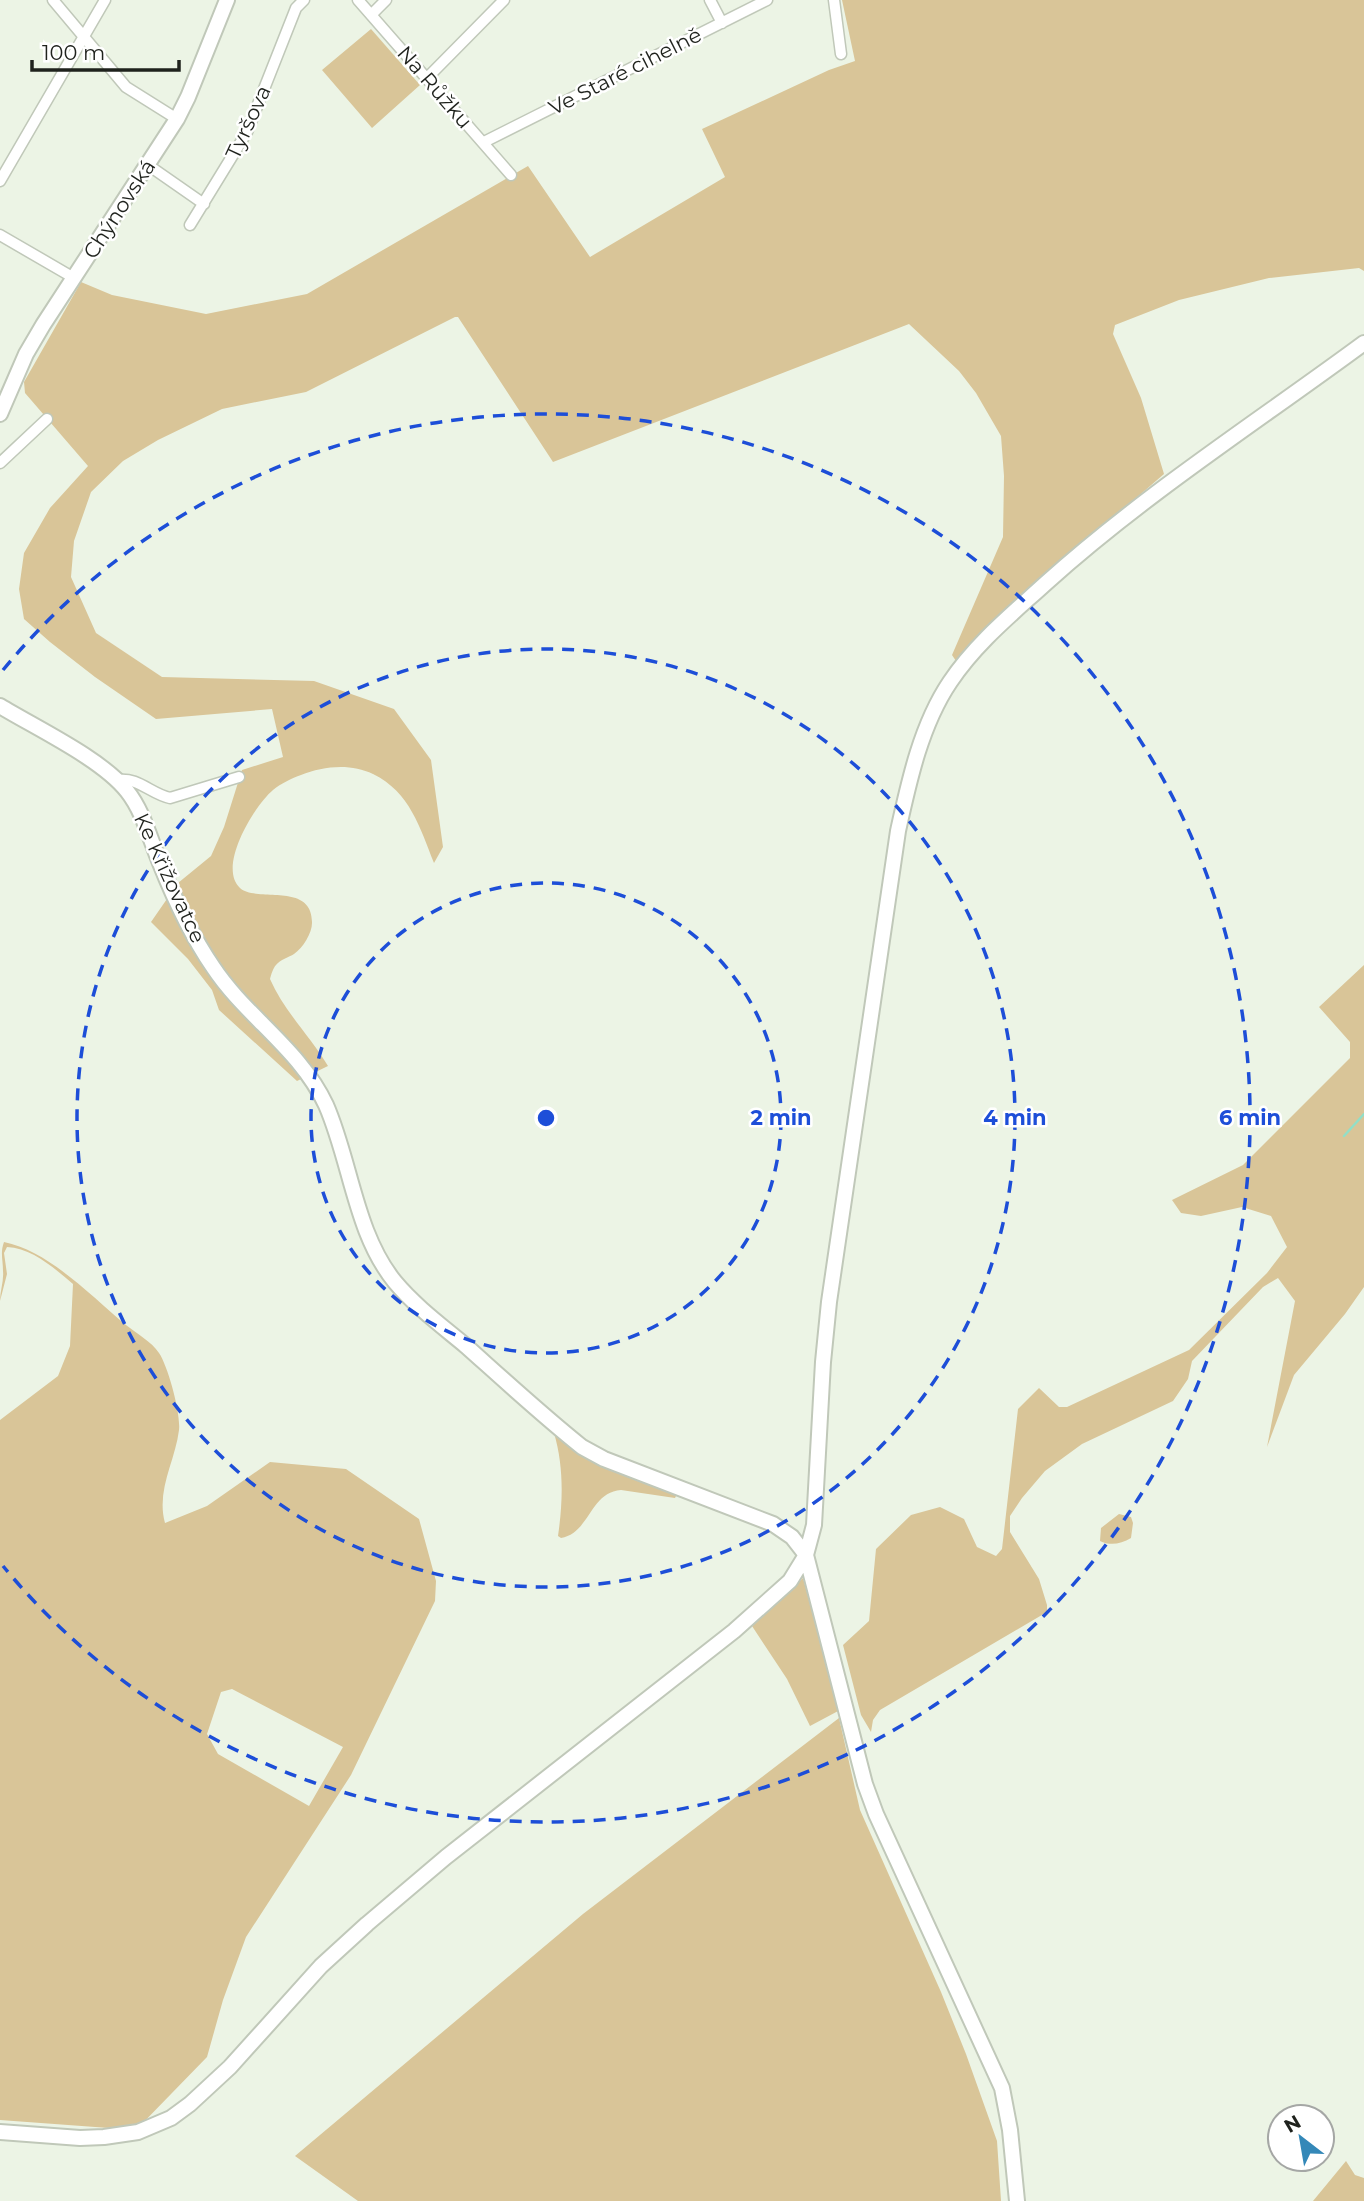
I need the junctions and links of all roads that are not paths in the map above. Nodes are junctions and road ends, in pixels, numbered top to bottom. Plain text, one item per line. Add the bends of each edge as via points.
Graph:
1 (53, 0) edge
2 (105, 0) edge
3 (228, 0) edge
4 (304, 0) edge
5 (358, 0) edge
6 (386, 0) edge
7 (504, 0) edge
8 (710, 0) edge
9 (767, 0) edge
10 (834, 0) edge
11 (371, 15) junction
12 (722, 23) junction
13 (84, 35) junction
14 (841, 54) dead end
15 (428, 77) junction
16 (177, 119) junction
17 (484, 142) junction
18 (148, 165) junction
19 (511, 175) dead end
20 (0, 181) edge
21 (204, 204) junction
22 (190, 225) dead end
23 (0, 235) edge
24 (74, 278) junction
25 (1364, 343) edge
26 (0, 414) edge
27 (47, 419) dead end
28 (0, 463) edge
29 (0, 706) edge
30 (239, 777) dead end
31 (118, 780) junction
32 (806, 1555) junction
33 (0, 2132) edge
34 (1017, 2201) edge

1 - 13 street
2 - 13 street
3 - 16 street, Chýnovská
4 - 21 street, Tyršova via 296,8 247,132
5 - 11 street, Na Růžku
6 - 11 street
7 - 15 street
8 - 12 street
9 - 12 street, Ve Staré cihelně
10 - 14 street
11 - 15 street, Na Růžku
12 - 17 street, Ve Staré cihelně
13 - 16 street via 126,87
13 - 20 street
15 - 17 street, Na Růžku
16 - 18 street, Chýnovská
17 - 19 street, Na Růžku
18 - 21 street
18 - 24 street, Chýnovská
21 - 22 street, Tyršova
23 - 24 street
24 - 26 street, Chýnovská via 26,354
25 - 32 street via 1099,535 974,650 937,706 920,748 898,831 829,1302 814,1525
27 - 28 street
29 - 31 street, Ke Křižovatce
30 - 31 street via 170,798 135,781
31 - 32 street, Ke Křižovatce via 134,801 172,892 213,967 314,1082 327,1107 367,1229 396,1283 582,1447 774,1524
32 - 33 street via 790,1581 734,1631 367,1924 321,1966 230,2067 171,2118 138,2132 104,2137
32 - 34 street via 865,1784 1002,2088

